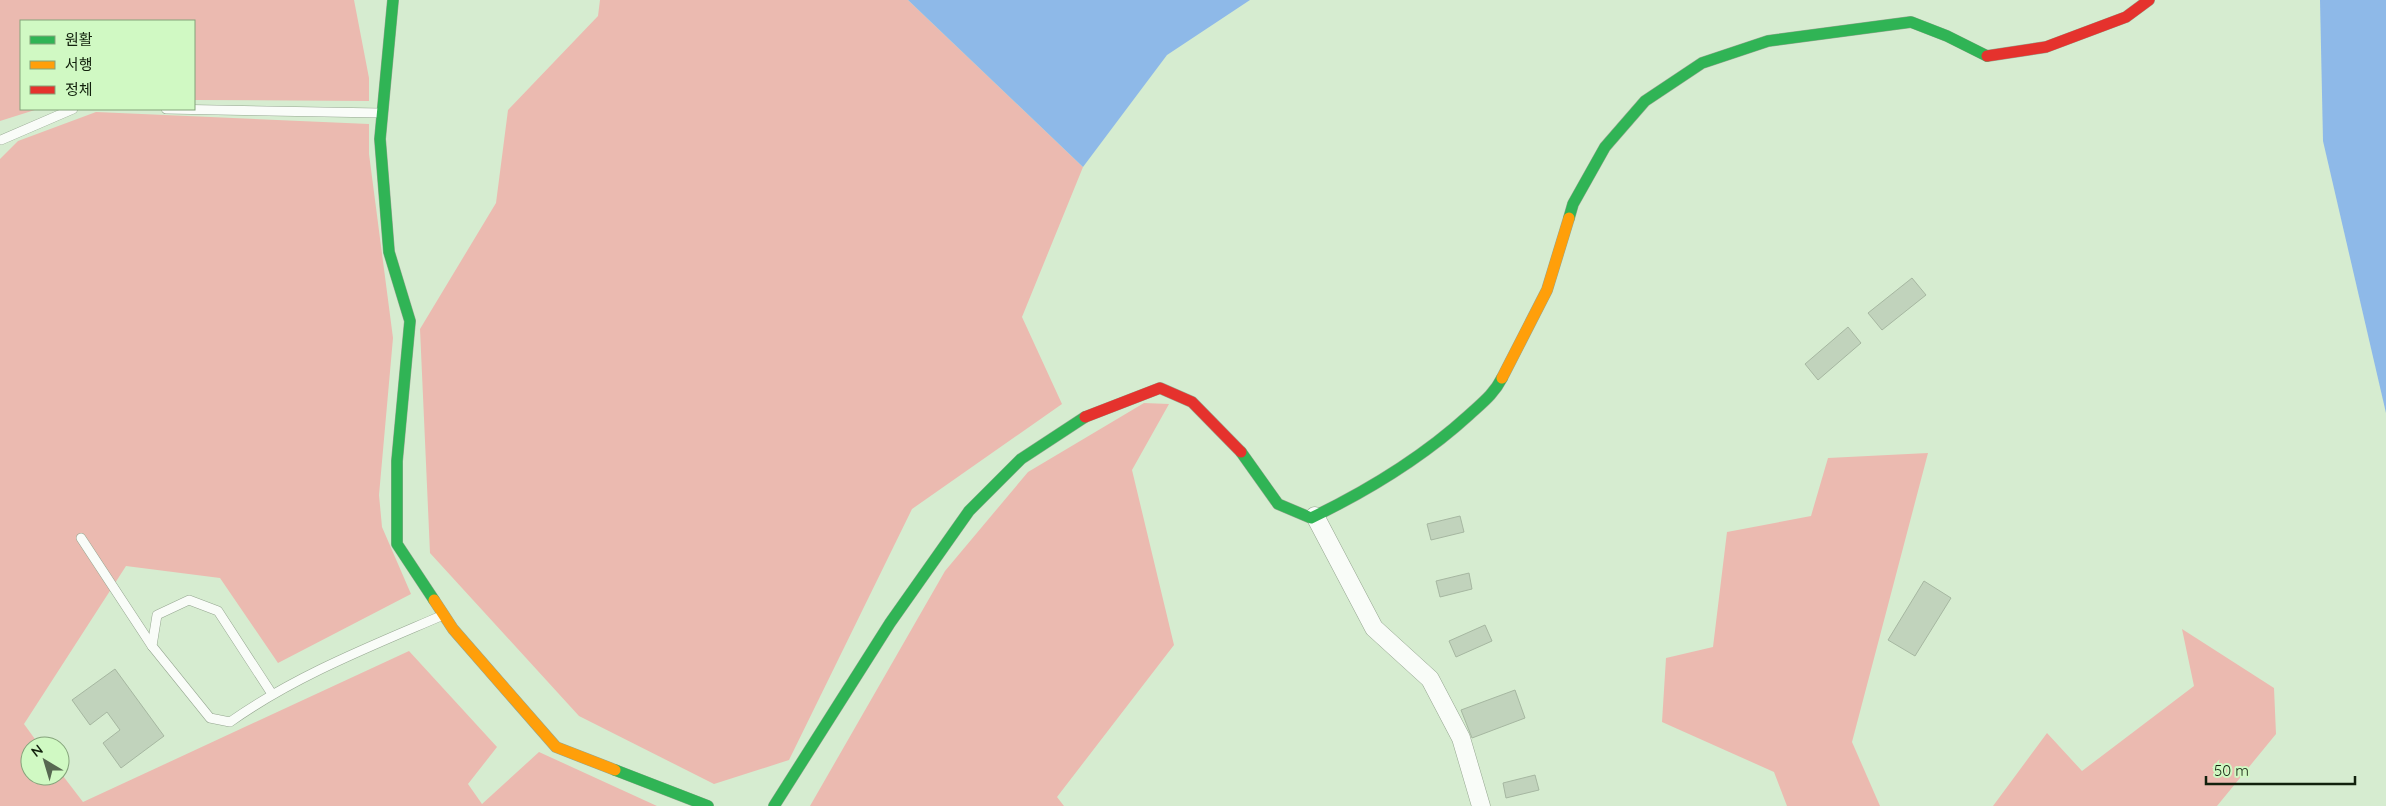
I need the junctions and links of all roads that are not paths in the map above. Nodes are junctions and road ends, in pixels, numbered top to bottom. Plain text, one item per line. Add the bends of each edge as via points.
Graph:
1 (393, 0) edge
2 (2149, 0) edge
3 (71, 110) edge
4 (195, 110) edge
5 (382, 114) junction
6 (1, 140) dead end
7 (1315, 516) junction
8 (81, 538) dead end
9 (444, 615) junction
10 (152, 646) junction
11 (272, 694) junction
12 (708, 806) edge
13 (774, 806) edge
14 (1480, 806) edge

1 - 5 street
2 - 7 street via 2126,16 2046,47 1989,57 1911,22 1768,41 1702,63 1645,101 1604,147 1573,204 1547,290 1495,391 1443,439 1348,500
3 - 6 lane
4 - 5 lane
5 - 9 street via 380,138 389,252 410,321 397,461 397,544
7 - 13 street via 1311,518 1278,504 1247,458 1192,402 1160,388 1091,413 1021,459 969,511 890,623
7 - 14 street via 1374,628 1430,679 1461,738
8 - 10 lane
9 - 11 lane via 324,666
9 - 12 street via 556,747
10 - 11 lane via 210,718 230,722
10 - 11 lane via 157,615 189,600 218,611

